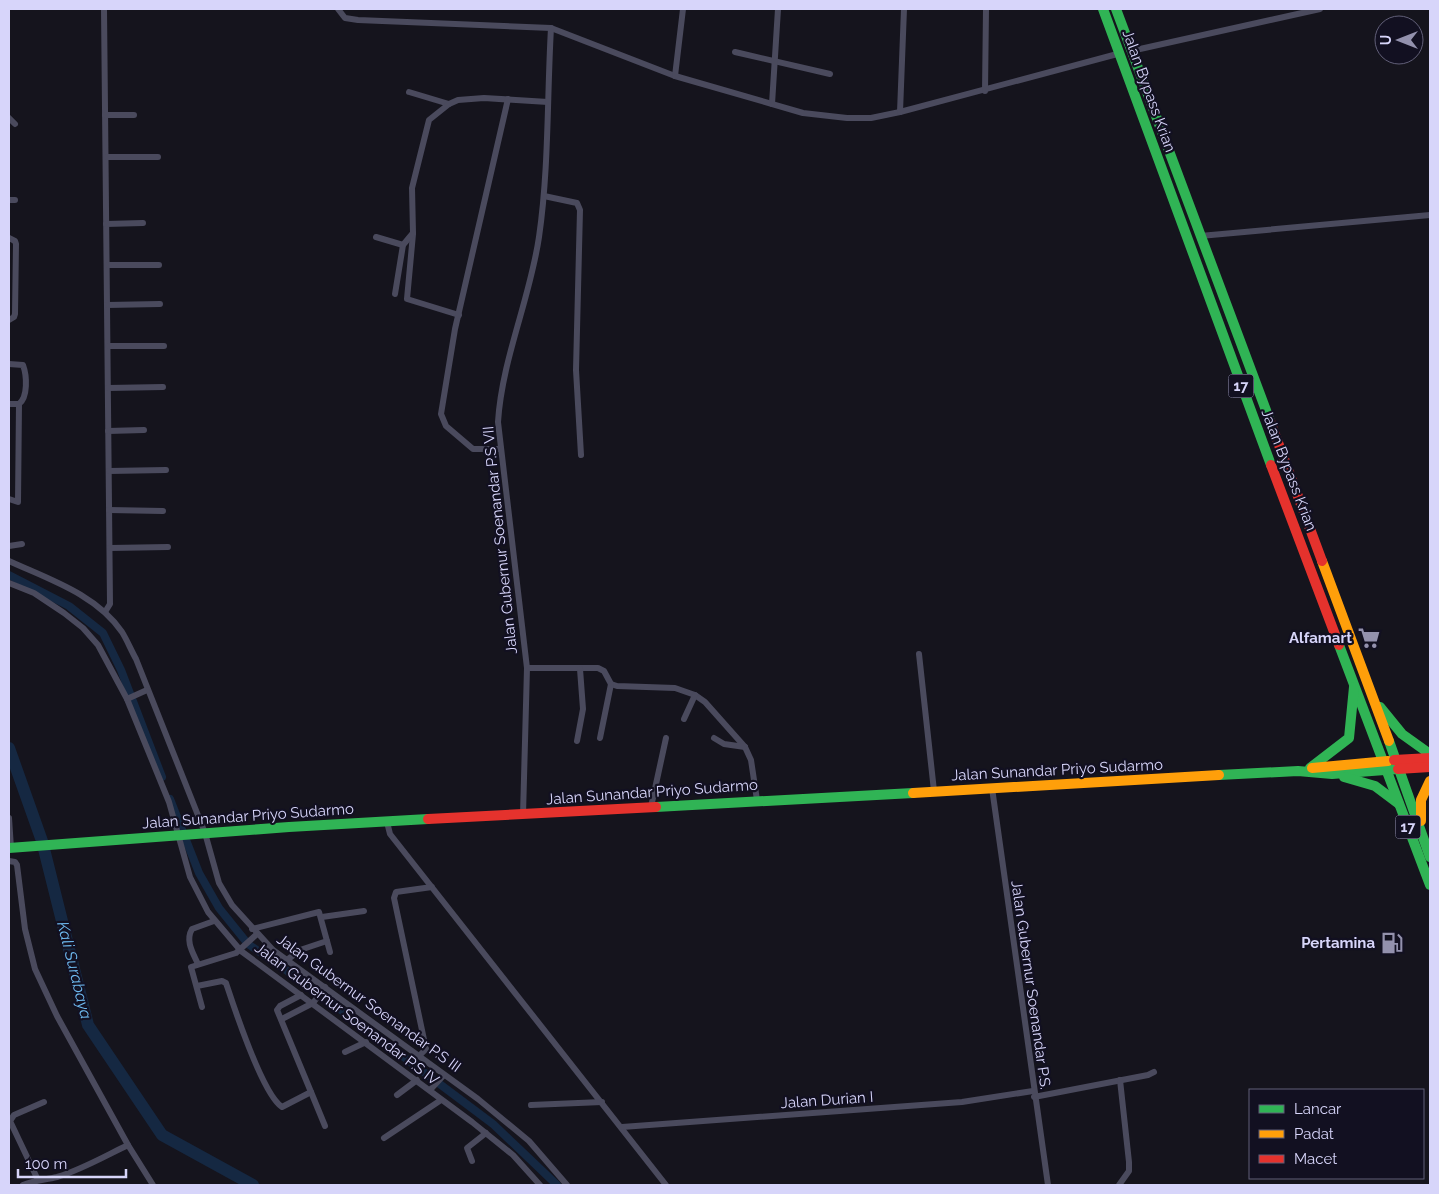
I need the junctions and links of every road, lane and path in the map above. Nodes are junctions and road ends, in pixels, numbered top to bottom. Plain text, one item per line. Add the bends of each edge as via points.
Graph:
1 (104, 9) edge
2 (338, 9) edge
3 (683, 9) edge
4 (778, 9) edge
5 (904, 9) edge
6 (986, 9) edge
7 (1103, 9) edge
8 (1116, 9) edge
9 (1320, 9) edge
10 (551, 28) junction
11 (1132, 51) junction
12 (735, 52) dead end
13 (1119, 54) junction
14 (775, 61) junction
15 (830, 74) dead end
16 (675, 76) junction
17 (984, 90) junction
18 (409, 92) dead end
19 (508, 99) junction
20 (548, 102) junction
21 (772, 104) junction
22 (445, 105) junction
23 (900, 112) junction
24 (105, 115) junction
25 (134, 115) dead end
26 (9, 118) edge
27 (15, 124) dead end
28 (106, 157) junction
29 (158, 158) dead end
30 (544, 196) junction
31 (1430, 215) edge
32 (143, 223) dead end
33 (106, 224) junction
34 (413, 233) junction
35 (1200, 236) junction
36 (376, 237) dead end
37 (9, 238) edge
38 (403, 245) junction
39 (107, 265) junction
40 (159, 265) dead end
41 (395, 294) dead end
42 (160, 304) dead end
43 (107, 305) junction
44 (459, 315) junction
45 (9, 320) edge
46 (108, 346) junction
47 (164, 346) dead end
48 (9, 364) edge
49 (162, 387) dead end
50 (108, 388) junction
51 (9, 404) edge
52 (19, 404) junction
53 (144, 430) dead end
54 (108, 431) junction
55 (500, 449) junction
56 (581, 455) dead end
57 (166, 470) dead end
58 (109, 471) junction
59 (9, 499) edge
60 (109, 510) junction
61 (163, 511) dead end
62 (22, 544) dead end
63 (9, 546) edge
64 (168, 547) dead end
65 (110, 548) junction
66 (9, 561) edge
67 (9, 583) edge
68 (105, 612) junction
69 (919, 654) dead end
70 (527, 668) junction
71 (580, 669) junction
72 (1354, 681) junction
73 (611, 684) junction
74 (145, 691) junction
75 (696, 696) junction
76 (1373, 697) junction
77 (129, 698) junction
78 (684, 719) dead end
79 (600, 738) dead end
80 (666, 738) dead end
81 (714, 738) dead end
82 (577, 741) dead end
83 (745, 747) junction
84 (1430, 754) edge
85 (1430, 758) edge
86 (1396, 765) junction
87 (1384, 766) junction
88 (1430, 767) edge
89 (1310, 768) junction
90 (1298, 771) junction
91 (1332, 774) junction
92 (1430, 781) edge
93 (992, 788) junction
94 (934, 791) junction
95 (757, 800) junction
96 (1399, 804) junction
97 (651, 807) junction
98 (523, 815) junction
99 (9, 818) edge
100 (387, 822) junction
101 (202, 834) junction
102 (180, 836) junction
103 (1423, 838) junction
104 (12, 848) edge
105 (1430, 857) edge
106 (9, 861) edge
107 (1430, 885) edge
108 (432, 887) junction
109 (364, 912) dead end
110 (322, 917) junction
111 (214, 921) junction
112 (253, 934) junction
113 (327, 941) junction
114 (242, 950) junction
115 (330, 952) dead end
116 (287, 960) junction
117 (198, 964) junction
118 (197, 986) junction
119 (324, 988) junction
120 (301, 995) junction
121 (314, 1002) junction
122 (202, 1007) dead end
123 (282, 1019) junction
124 (366, 1042) junction
125 (345, 1052) dead end
126 (419, 1056) junction
127 (1154, 1072) dead end
128 (443, 1077) junction
129 (417, 1080) junction
130 (1120, 1080) junction
131 (431, 1089) junction
132 (311, 1092) junction
133 (1034, 1094) junction
134 (397, 1095) dead end
135 (442, 1100) junction
136 (44, 1102) dead end
137 (602, 1102) junction
138 (531, 1104) dead end
139 (325, 1126) dead end
140 (622, 1127) junction
141 (11, 1129) edge
142 (486, 1133) junction
143 (384, 1138) dead end
144 (128, 1145) junction
145 (472, 1161) dead end
146 (38, 1180) junction
147 (23, 1185) edge
148 (153, 1185) edge
149 (540, 1185) edge
150 (568, 1185) edge
151 (666, 1185) edge
152 (1048, 1185) edge
153 (1118, 1185) edge

1 - 24 street
2 - 10 street via 345,18 358,20
3 - 16 street
4 - 14 street
5 - 23 street
6 - 17 street
7 - 13 main road, Jalan Bypass Krian / 17
8 - 11 main road, Jalan Bypass Krian / 17
9 - 11 street
10 - 16 street
10 - 20 street, Jalan Gubernur Soenandar P.S VII
11 - 13 street
11 - 35 main road, Jalan Bypass Krian / 17
12 - 14 street
13 - 17 street
13 - 72 main road, Jalan Bypass Krian / 17
14 - 15 street
14 - 21 street
16 - 21 street
17 - 23 street
18 - 22 street
19 - 20 street
19 - 22 street via 471,99
19 - 44 street
20 - 30 street, Jalan Gubernur Soenandar P.S VII
21 - 23 street via 803,113 847,118 871,118
22 - 34 street via 425,127 412,188
24 - 25 street
24 - 28 street
26 - 27 street
28 - 29 street
28 - 33 street
30 - 55 street, Jalan Gubernur Soenandar P.S VII via 532,276 501,392
30 - 56 street via 577,203 580,210 576,370
31 - 35 street
32 - 33 street
33 - 39 street
34 - 38 street
34 - 44 street via 406,299
35 - 76 main road, Jalan Bypass Krian / 17
36 - 38 street
37 - 45 street via 16,244 15,314
38 - 41 street
39 - 40 street
39 - 43 street
42 - 43 street
43 - 46 street
44 - 55 street via 442,420 473,449
46 - 47 street
46 - 50 street
48 - 52 street via 24,366 25,397
49 - 50 street
50 - 54 street
51 - 52 street
52 - 59 street via 18,502
53 - 54 street
54 - 58 street
55 - 70 street, Jalan Gubernur Soenandar P.S VII
57 - 58 street
58 - 60 street
60 - 61 street
60 - 65 street
62 - 63 street
64 - 65 street
65 - 68 street via 110,604
66 - 68 street, Jalan Gubernur Soenandar P.S III via 74,591
67 - 77 street, Jalan Gubernur Soenandar P.S IV via 34,593 83,628 98,645
68 - 74 street, Jalan Gubernur Soenandar P.S III via 122,632
69 - 94 street
70 - 71 street
70 - 98 street, Jalan Gubernur Soenandar P.S VII
71 - 73 street via 601,669
71 - 82 street via 583,709
72 - 87 main road, Jalan Bypass Krian / 17
72 - 89 main road via 1349,738
73 - 75 street via 675,688
73 - 79 street
74 - 77 street
74 - 101 street, Jalan Gubernur Soenandar P.S III
75 - 78 street
75 - 83 street
76 - 84 main road via 1402,736
76 - 86 main road, Jalan Bypass Krian / 17
77 - 102 street, Jalan Gubernur Soenandar P.S IV
80 - 97 street
81 - 83 street via 724,744
83 - 95 street via 751,760
85 - 86 main road, Jalan Sunandar Priyo Sudarmo
86 - 87 main road, Jalan Sunandar Priyo Sudarmo
86 - 88 main road, Jalan Sunandar Priyo Sudarmo
86 - 103 main road, Jalan Bypass Krian / 17
87 - 89 main road, Jalan Sunandar Priyo Sudarmo
87 - 91 main road, Jalan Sunandar Priyo Sudarmo
87 - 96 main road, Jalan Bypass Krian / 17
89 - 90 main road, Jalan Sunandar Priyo Sudarmo
90 - 91 main road, Jalan Sunandar Priyo Sudarmo
90 - 93 main road, Jalan Sunandar Priyo Sudarmo
91 - 96 main road via 1367,782
92 - 103 main road via 1420,798
93 - 94 main road, Jalan Sunandar Priyo Sudarmo
93 - 133 street, Jalan Gubernur Soenandar P.S.
94 - 95 main road, Jalan Sunandar Priyo Sudarmo
95 - 97 main road, Jalan Sunandar Priyo Sudarmo
96 - 107 main road, Jalan Bypass Krian / 17
97 - 98 main road, Jalan Sunandar Priyo Sudarmo
98 - 100 main road, Jalan Sunandar Priyo Sudarmo
99 - 104 street
100 - 101 main road, Jalan Sunandar Priyo Sudarmo
100 - 108 street via 390,834
101 - 102 main road, Jalan Sunandar Priyo Sudarmo
101 - 112 street, Jalan Gubernur Soenandar P.S III via 219,883
102 - 104 main road, Jalan Sunandar Priyo Sudarmo
102 - 111 street, Jalan Gubernur Soenandar P.S IV via 190,877
103 - 105 main road, Jalan Bypass Krian / 17
106 - 144 street via 17,865 25,929 35,969 57,1016
108 - 126 street via 396,892 394,898 426,1049
108 - 137 street
109 - 110 street
110 - 112 street via 316,911
110 - 113 street
111 - 114 street, Jalan Gubernur Soenandar P.S IV
111 - 117 street via 190,932 189,943
112 - 114 street
112 - 116 street, Jalan Gubernur Soenandar P.S III
113 - 115 street
113 - 116 street via 300,950
114 - 117 street
114 - 120 street, Jalan Gubernur Soenandar P.S IV
116 - 119 street, Jalan Gubernur Soenandar P.S III
117 - 118 street via 190,968
118 - 122 street
118 - 132 street via 226,983 246,1042 279,1105 282,1107
119 - 121 street
119 - 126 street, Jalan Gubernur Soenandar P.S III
120 - 121 street, Jalan Gubernur Soenandar P.S IV
120 - 123 street via 277,1008
121 - 123 street
121 - 124 street, Jalan Gubernur Soenandar P.S IV
123 - 132 street
124 - 125 street
124 - 129 street, Jalan Gubernur Soenandar P.S IV
126 - 128 street, Jalan Gubernur Soenandar P.S III
127 - 130 street, Jalan Durian I
128 - 131 street
128 - 150 street, Jalan Gubernur Soenandar P.S III via 529,1140
129 - 131 street, Jalan Gubernur Soenandar P.S IV
129 - 134 street
130 - 133 street, Jalan Durian I
130 - 153 street via 1130,1162 1129,1171
131 - 135 street, Jalan Gubernur Soenandar P.S IV
132 - 139 street
133 - 140 street, Jalan Durian I
133 - 152 street, Jalan Gubernur Soenandar P.S.
135 - 142 street, Jalan Gubernur Soenandar P.S IV
135 - 143 street
136 - 141 street via 14,1115 10,1121
137 - 138 street
137 - 140 street
140 - 151 street
141 - 146 street
142 - 145 street via 467,1148
142 - 149 street, Jalan Gubernur Soenandar P.S IV via 513,1155
144 - 146 street via 79,1168
144 - 148 street
146 - 147 street

